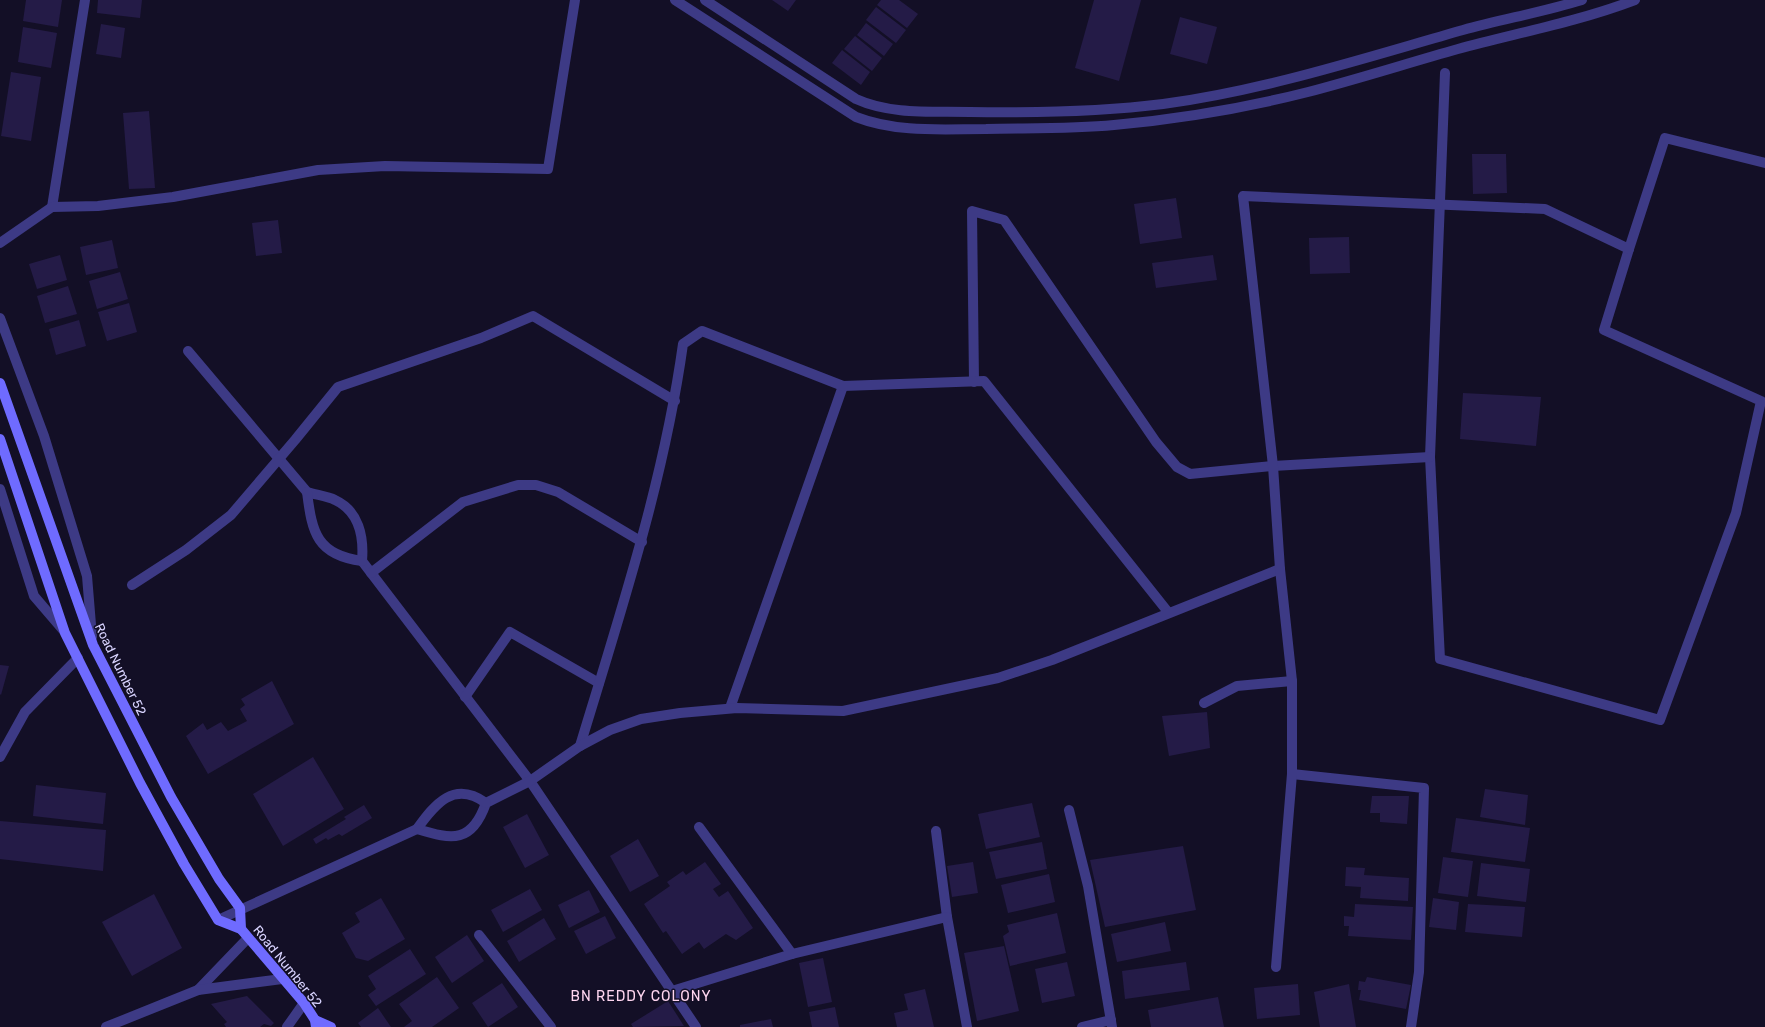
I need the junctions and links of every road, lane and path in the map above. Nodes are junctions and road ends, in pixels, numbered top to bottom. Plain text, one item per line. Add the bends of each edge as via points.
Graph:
1 (85, 0) edge
2 (575, 0) edge
3 (675, 0) edge
4 (705, 0) edge
5 (1582, 0) edge
6 (1635, 0) edge
7 (685, 3) edge
8 (1445, 73) dead end
9 (1765, 163) edge
10 (52, 206) junction
11 (1439, 206) junction
12 (0, 243) edge
13 (1629, 249) junction
14 (0, 318) edge
15 (188, 351) dead end
16 (974, 382) junction
17 (0, 383) edge
18 (843, 386) junction
19 (675, 401) junction
20 (0, 439) edge
21 (1430, 457) junction
22 (278, 458) junction
23 (1274, 466) junction
24 (0, 488) edge
25 (308, 492) junction
26 (642, 542) junction
27 (362, 562) junction
28 (1280, 569) junction
29 (371, 573) junction
30 (132, 585) dead end
31 (1168, 612) junction
32 (65, 632) junction
33 (93, 645) junction
34 (78, 658) junction
35 (1292, 682) junction
36 (599, 683) junction
37 (466, 697) junction
38 (1204, 703) dead end
39 (730, 708) junction
40 (580, 746) junction
41 (0, 757) edge
42 (1292, 774) junction
43 (530, 781) junction
44 (486, 803) junction
45 (1069, 810) dead end
46 (699, 827) dead end
47 (417, 829) junction
48 (936, 831) dead end
49 (240, 908) junction
50 (947, 917) junction
51 (218, 920) junction
52 (241, 929) junction
53 (479, 935) dead end
54 (248, 938) junction
55 (792, 954) junction
56 (1276, 967) dead end
57 (282, 979) junction
58 (198, 990) junction
59 (672, 991) junction
60 (304, 1003) junction
61 (316, 1023) edge
62 (1112, 1023) edge
63 (106, 1027) edge
64 (287, 1027) edge
65 (331, 1027) edge
66 (552, 1027) edge
67 (696, 1027) edge
68 (968, 1027) edge
69 (1082, 1027) edge
70 (1412, 1027) edge

1 - 10 street
2 - 10 street via 548,168 385,166 318,170 173,197 98,206
3 - 7 street
4 - 5 street via 856,99 868,104 883,108 979,112 1066,112 1121,108 1164,104 1224,93 1296,77 1466,29
6 - 7 street via 1575,20 1461,48 1327,87 1218,110 1076,128 933,129 879,124 856,118
8 - 11 street
9 - 13 street via 1665,138
10 - 12 street
11 - 13 street via 1545,209
11 - 21 street
11 - 23 street via 1243,196
13 - 21 street via 1604,330 1760,401 1736,513 1660,720 1440,659
14 - 33 street via 44,436 87,576
15 - 22 street
16 - 18 street
16 - 23 street via 972,211 1004,220 1156,442 1177,467 1190,474
16 - 31 street via 984,382
17 - 33 main road, Road Number 52
18 - 19 street via 702,331 683,344
18 - 39 street
19 - 22 street via 532,316 480,338 338,387
19 - 26 street
20 - 32 main road
21 - 23 street
22 - 25 street
22 - 30 street via 231,515 186,550
23 - 28 street
24 - 32 street via 34,596
25 - 27 street via 310,518 319,540 334,554
25 - 27 street via 335,500 348,508 359,526 364,544
26 - 29 street via 558,492 536,485 518,486 463,502
26 - 36 street
27 - 29 street
28 - 31 street
28 - 35 street
29 - 37 street
31 - 39 street via 1052,660 990,679 843,711
32 - 34 main road
33 - 49 main road, Road Number 52 via 171,796 219,878
34 - 41 street via 25,712
34 - 51 main road via 140,783
35 - 38 street via 1237,686
35 - 42 street
36 - 37 street via 510,632
36 - 40 street
37 - 43 street
39 - 40 street via 641,719 610,730
40 - 43 street
42 - 56 street
42 - 70 street via 1424,788 1419,972
43 - 44 street
43 - 59 street
44 - 47 street via 478,797 451,794 441,800
44 - 47 street via 481,819 467,833 453,837
45 - 62 street via 1088,886
46 - 55 street
47 - 49 street
48 - 50 street
49 - 51 street
49 - 52 main road, Road Number 52
50 - 55 street
50 - 68 street
51 - 52 main road, Road Number 52
52 - 54 main road, Road Number 52
53 - 66 street
54 - 57 main road, Road Number 52
54 - 58 street
55 - 59 street
57 - 58 street
57 - 60 main road, Road Number 52
58 - 63 street
59 - 67 street
60 - 61 main road, Road Number 52
60 - 64 street
61 - 65 main road, Road Number 52
62 - 69 street

